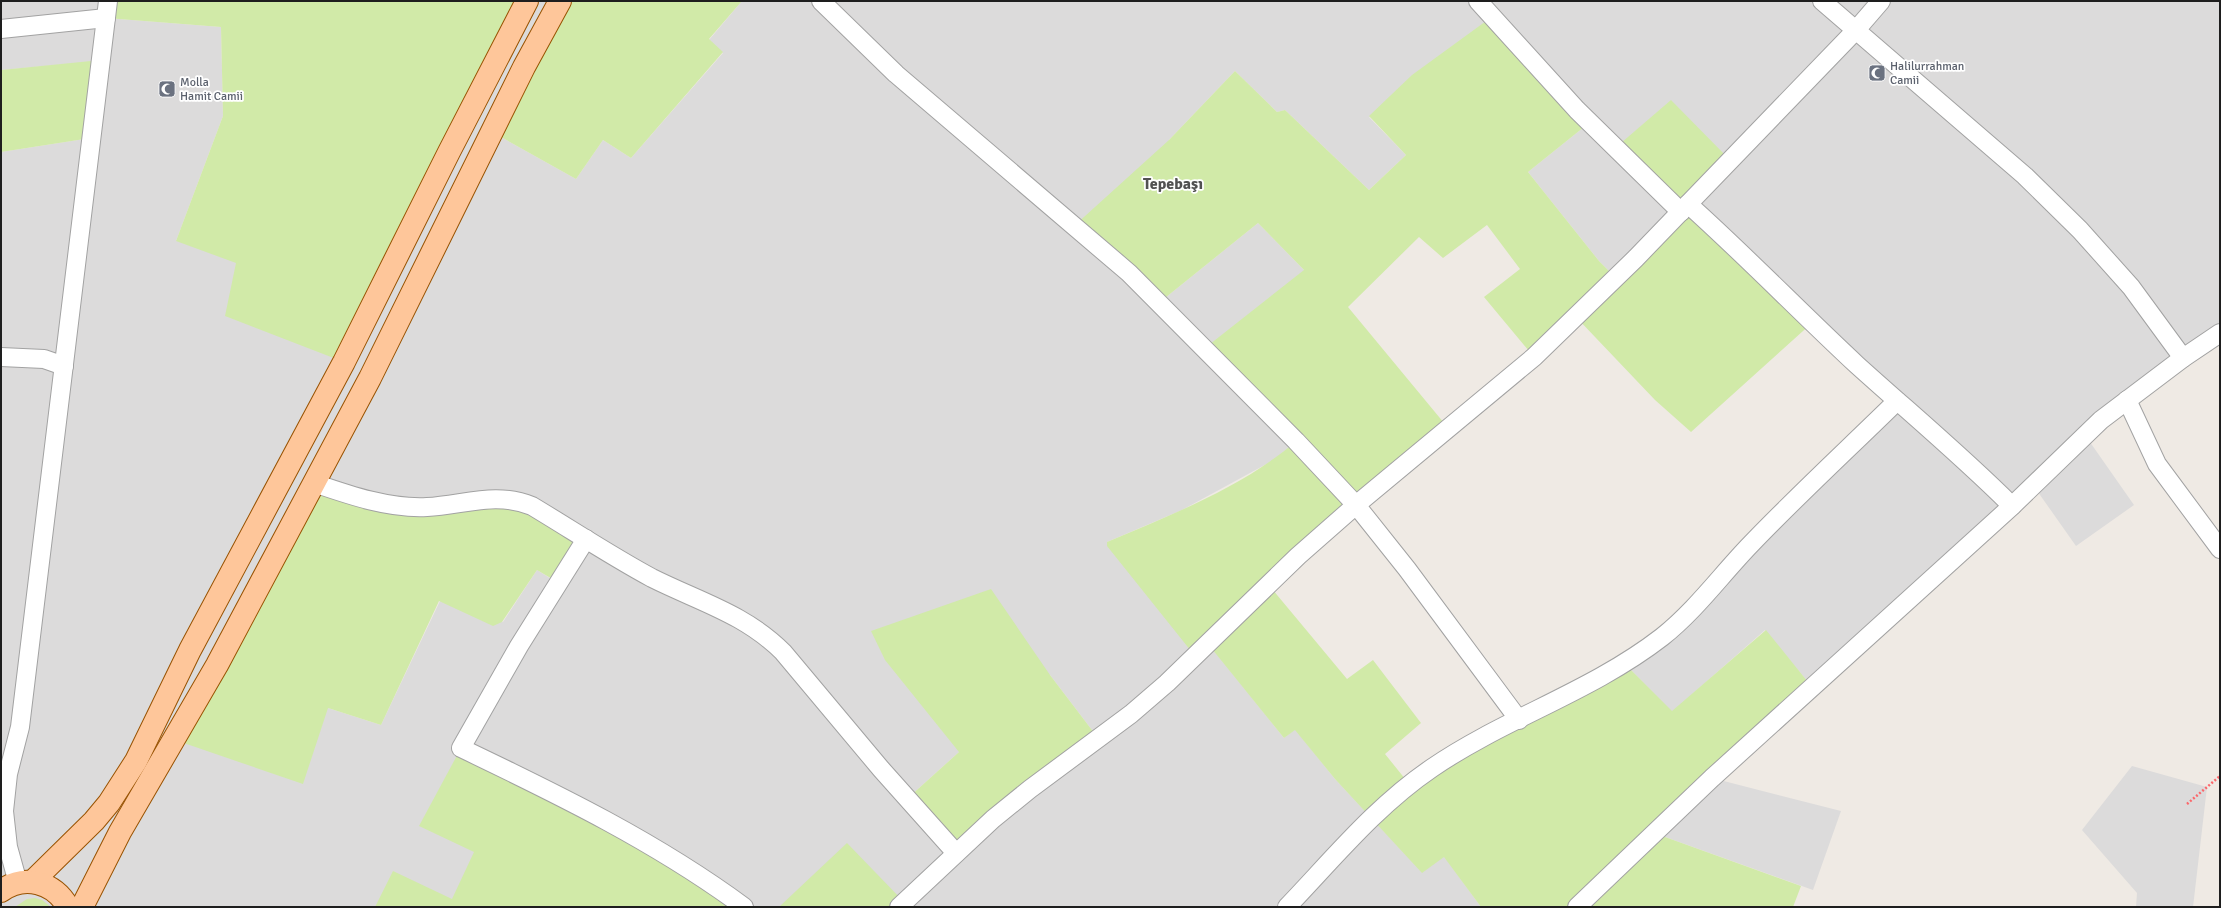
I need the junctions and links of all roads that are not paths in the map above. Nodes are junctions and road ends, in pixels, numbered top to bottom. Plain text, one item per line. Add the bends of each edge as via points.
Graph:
1 (527, 1) edge
2 (560, 1) edge
3 (822, 1) edge
4 (1478, 1) edge
5 (1822, 1) edge
6 (1881, 1) edge
7 (107, 9) edge
8 (1, 28) edge
9 (1856, 30) junction
10 (1684, 208) junction
11 (2220, 333) edge
12 (1, 356) edge
13 (2183, 358) junction
14 (64, 366) junction
15 (1897, 400) junction
16 (2127, 400) junction
17 (314, 482) junction
18 (1356, 505) junction
19 (2012, 506) junction
20 (586, 539) junction
21 (2220, 548) edge
22 (1519, 720) junction
23 (956, 853) junction
24 (17, 886) edge
25 (68, 907) edge
26 (82, 907) edge
27 (744, 907) edge
28 (899, 907) edge
29 (1287, 907) edge
30 (1577, 907) edge

1 - 24 main road via 344,362 190,650 136,761 94,821
2 - 17 main road via 370,378
3 - 18 street via 896,74 1129,273
4 - 10 street via 1577,110
5 - 9 street
6 - 9 street
7 - 8 street
7 - 14 street
9 - 10 street
9 - 13 street via 2025,176 2080,230 2131,288
10 - 15 street
10 - 18 street via 1534,357
11 - 13 street
12 - 14 street via 44,359
13 - 16 street
14 - 24 street via 20,727 4,794 4,825
15 - 19 street via 1962,456
15 - 22 street via 1750,545 1672,628 1579,690
16 - 19 street via 2067,451
16 - 21 street via 2157,464
17 - 20 street via 351,495 410,507 493,498 519,501
17 - 26 main road via 217,666 120,832
18 - 22 street
18 - 23 street via 1256,595 1167,683 1131,714 1030,789
19 - 30 street via 1718,773
20 - 23 street via 653,578 747,622 769,638
20 - 27 street via 519,646 460,748 555,793 644,840
22 - 29 street via 1459,752 1416,780 1362,828
23 - 28 street
24 - 25 main road via 54,890

